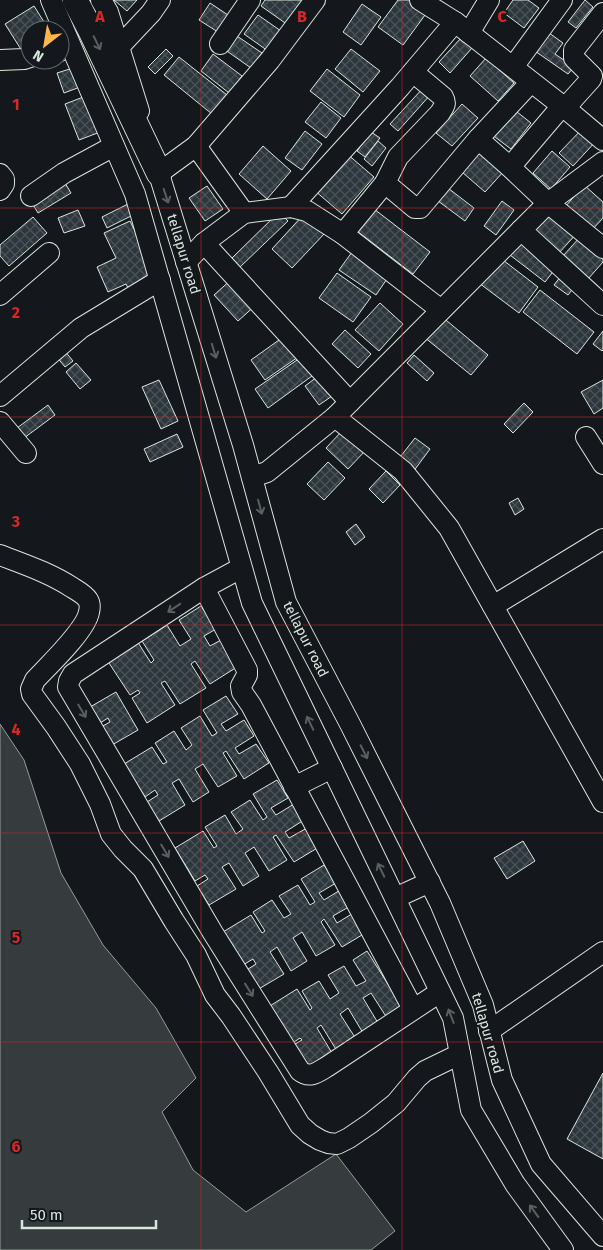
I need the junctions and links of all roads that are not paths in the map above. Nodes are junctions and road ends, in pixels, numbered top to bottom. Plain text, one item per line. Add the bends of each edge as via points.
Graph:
1 (50, 0) edge
2 (75, 0) edge
3 (101, 0) edge
4 (160, 0) edge
5 (250, 0) edge
6 (315, 0) edge
7 (420, 0) edge
8 (489, 0) edge
9 (562, 0) edge
10 (603, 13) edge
11 (57, 20) edge
12 (462, 27) junction
13 (220, 44) dead end
14 (119, 47) junction
15 (70, 54) edge
16 (20, 59) edge
17 (0, 60) edge
18 (513, 68) junction
19 (413, 72) junction
20 (530, 82) junction
21 (563, 107) junction
22 (478, 139) junction
23 (603, 140) edge
24 (114, 146) junction
25 (196, 146) junction
26 (603, 162) edge
27 (510, 167) junction
28 (159, 173) junction
29 (0, 174) edge
30 (386, 183) junction
31 (0, 190) edge
32 (31, 196) dead end
33 (548, 204) junction
34 (291, 207) junction
35 (244, 213) junction
36 (521, 230) junction
37 (343, 234) junction
38 (204, 243) junction
39 (603, 248) edge
40 (49, 253) dead end
41 (186, 262) junction
42 (160, 280) junction
43 (0, 295) edge
44 (603, 305) edge
45 (441, 310) junction
46 (0, 396) edge
47 (350, 402) junction
48 (335, 417) junction
49 (0, 422) edge
50 (586, 437) dead end
51 (26, 453) dead end
52 (603, 464) edge
53 (252, 477) junction
54 (603, 539) edge
55 (0, 555) edge
56 (242, 568) junction
57 (210, 585) junction
58 (493, 606) junction
59 (332, 768) junction
60 (294, 787) junction
61 (603, 802) edge
62 (430, 882) junction
63 (395, 898) junction
64 (603, 952) edge
65 (440, 992) junction
66 (413, 1009) junction
67 (490, 1030) junction
68 (460, 1054) junction
69 (603, 1236) edge
70 (563, 1250) edge

1 - 11 street
2 -> 28 main road
3 - 14 street, tellapur road
4 - 14 street
5 - 13 street
6 - 25 street via 270,60
7 - 12 street
8 - 12 street
9 - 18 street
10 - 21 street via 574,50 574,58 590,73 591,79
12 - 18 street
12 - 19 street
14 - 28 street, tellapur road
15 - 24 street
16 - 17 street
18 - 20 street
19 - 30 street via 443,97 445,106 398,157
19 - 34 street
20 - 21 street
20 - 22 street
21 - 23 street
21 - 27 street
22 - 27 street
22 - 30 street via 420,208 415,208
24 - 32 street via 64,173
24 - 42 street via 135,194
25 - 28 street
25 - 35 street
26 - 33 street
27 - 33 street
28 -> 41 street, tellapur road
29 - 31 street via 4,179
30 - 37 street
33 - 36 street
33 - 39 street
34 - 35 street
34 - 37 street via 307,211
35 - 38 street
36 - 44 street
36 - 45 street
37 - 45 street
38 - 41 street
38 - 47 street
40 - 43 street
41 -> 53 street, tellapur road
42 - 46 street via 80,328
42 - 56 street
45 - 47 street
47 - 48 street
48 - 53 street via 267,472
48 - 58 street via 403,471 449,528
49 - 51 street
50 - 52 street
53 -> 62 street, tellapur road via 286,602
54 - 58 street
55 - 68 street via 41,570 88,600 90,610 87,619 35,680 32,694 80,764 111,834 144,869 196,955 215,995 300,1125 320,1140 337,1144 396,1103 425,1071
56 - 57 street
59 -> 56 street via 252,603
57 - 60 street via 248,670 241,686 242,692
57 -> 66 street via 73,674 68,687 213,933 300,1071 310,1075 328,1066
58 - 61 street
59 - 60 street
63 -> 59 street
60 - 66 street
62 - 63 street
62 - 67 street, tellapur road via 483,1005
63 - 65 street
64 - 67 street
65 - 66 street
68 -> 65 street via 453,1018
67 - 69 street, tellapur road via 502,1080 541,1164
70 -> 68 street via 515,1184 471,1110

